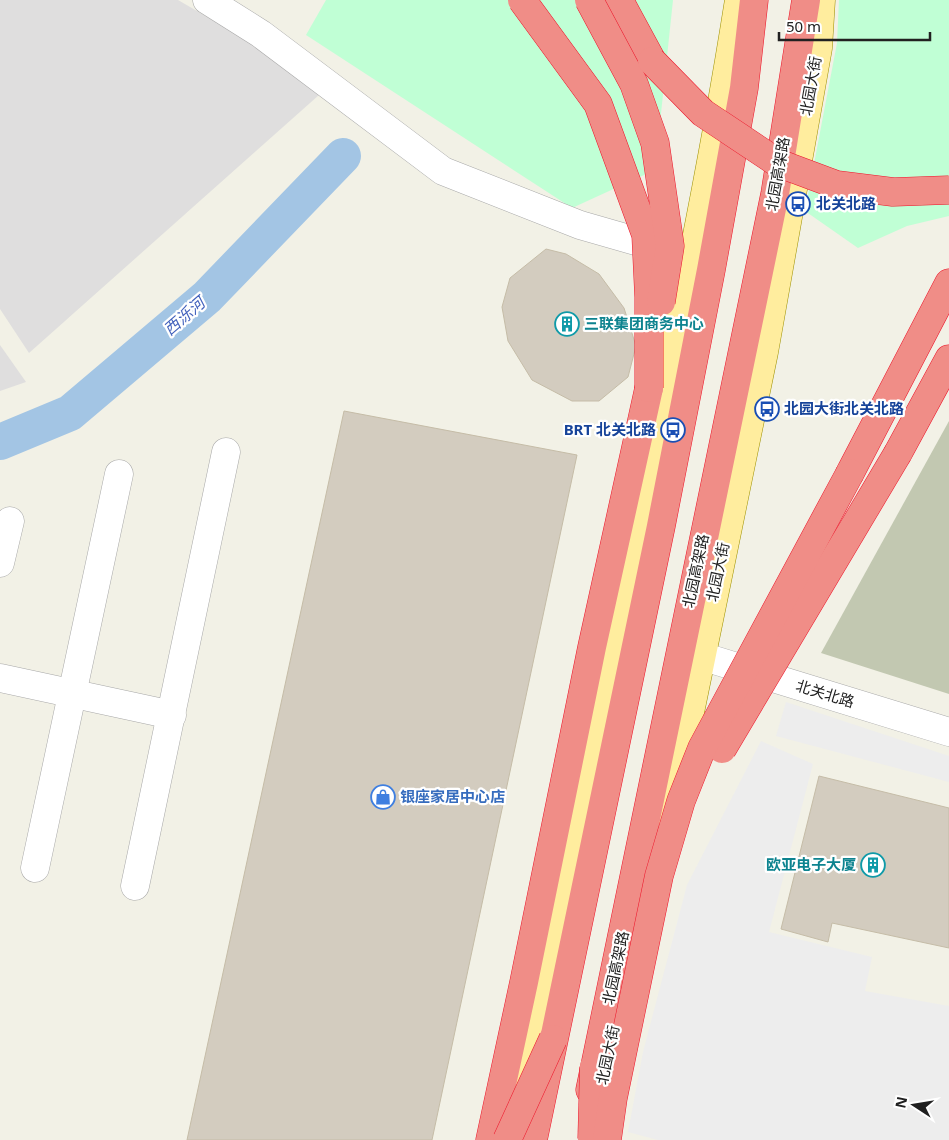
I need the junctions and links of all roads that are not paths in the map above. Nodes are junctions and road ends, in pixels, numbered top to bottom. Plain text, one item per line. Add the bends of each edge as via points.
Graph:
1 (207, 0) edge
2 (522, 0) edge
3 (589, 0) edge
4 (619, 0) edge
5 (739, 0) edge
6 (754, 0) edge
7 (806, 0) edge
8 (821, 0) edge
9 (949, 190) edge
10 (693, 258) junction
11 (949, 283) edge
12 (949, 360) edge
13 (649, 388) junction
14 (226, 452) dead end
15 (119, 474) dead end
16 (10, 521) dead end
17 (0, 563) edge
18 (701, 656) junction
19 (0, 678) edge
20 (73, 694) junction
21 (172, 715) junction
22 (949, 732) edge
23 (35, 868) dead end
24 (659, 876) junction
25 (135, 886) dead end
26 (553, 1039) junction
27 (594, 1067) junction
28 (490, 1140) edge
29 (508, 1140) edge
30 (533, 1140) edge
31 (579, 1140) edge
32 (591, 1140) edge
33 (607, 1140) edge

1 - 10 street via 261,34 443,171 580,225
2 - 13 highway, bridge via 598,104 646,235 650,297
3 - 13 highway, bridge via 634,84 655,143 670,246
4 - 9 highway, bridge via 652,61 703,113 778,163 837,185 893,192
5 - 10 main road
6 - 26 highway via 744,88 711,270
7 - 27 highway, 北园高架路 via 775,194
8 - 18 main road, 北园大街 via 818,48 766,343
10 - 29 main road
11 - 24 highway, bridge via 702,748 681,801
12 - 24 highway, bridge via 898,453 714,763
13 - 28 highway
14 - 21 street
15 - 20 street
16 - 17 street
18 - 22 street, 北关北路
18 - 32 main road, 北园大街 via 681,756 609,1044
19 - 20 street
20 - 21 street
20 - 23 street
21 - 25 street
24 - 33 highway, bridge
26 - 29 highway, bridge
26 - 30 highway, bridge
27 - 31 highway, 北园高架路, bridge
27 - 32 highway, bridge

